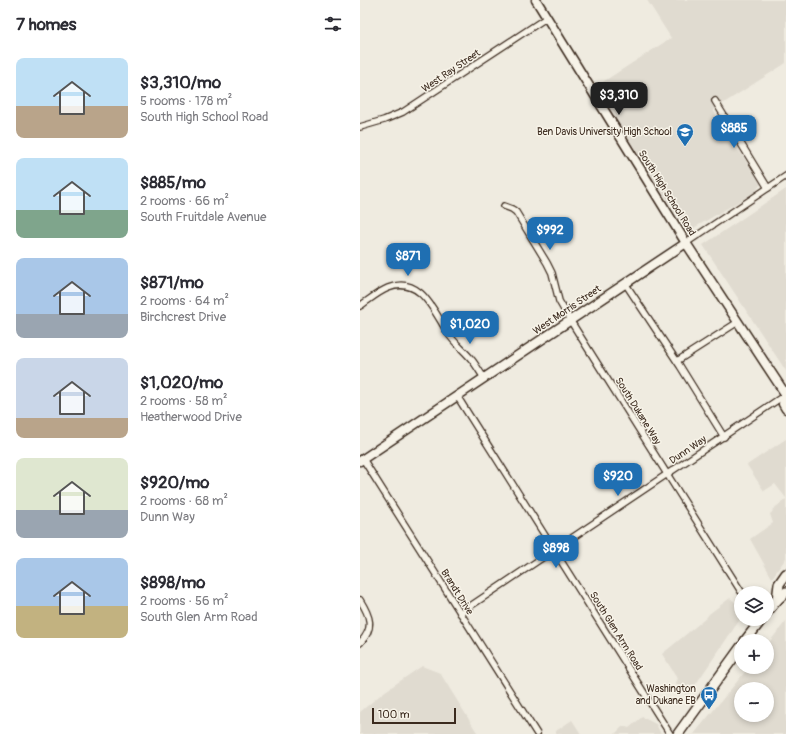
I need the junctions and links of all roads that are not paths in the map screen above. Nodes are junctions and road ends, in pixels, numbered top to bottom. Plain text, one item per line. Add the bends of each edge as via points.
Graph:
1 (536, 0) edge
2 (546, 18) junction
3 (715, 101) dead end
4 (360, 127) edge
5 (786, 176) edge
6 (768, 188) junction
7 (504, 206) dead end
8 (686, 243) junction
9 (625, 283) junction
10 (360, 306) edge
11 (570, 320) junction
12 (738, 322) junction
13 (677, 361) junction
14 (484, 378) junction
15 (786, 395) edge
16 (457, 396) junction
17 (786, 409) edge
18 (724, 437) junction
19 (361, 460) edge
20 (668, 474) junction
21 (554, 550) junction
22 (786, 574) edge
23 (738, 586) edge
24 (786, 592) edge
25 (360, 600) edge
26 (777, 600) junction
27 (774, 604) edge
28 (460, 612) junction
29 (757, 626) edge
30 (750, 634) edge
31 (360, 643) edge
32 (734, 657) edge
33 (537, 734) edge
34 (670, 734) edge
35 (678, 734) edge

1 - 2 street, South High School Road
2 - 4 street, West Ray Street via 403,112
2 - 8 street, South High School Road
3 - 6 street
5 - 6 street, West Morris Street
6 - 8 street, West Morris Street
7 - 11 street, South Dukane Way via 516,212 546,261 559,301
8 - 9 street, West Morris Street
8 - 12 street, South High School Road
9 - 11 street, West Morris Street
9 - 13 street
10 - 14 street via 387,288 399,285 417,290 425,296 452,339
11 - 14 street, West Morris Street
11 - 20 street, South Dukane Way
12 - 13 street
12 - 15 street, South High School Road
13 - 18 street
14 - 16 street, West Morris Street
15 - 17 street, South High School Road via 783,404
15 - 18 street, Dunn Way
16 - 19 street, West Morris Street
16 - 21 street, South Glen Arm Road
18 - 20 street, Dunn Way
19 - 28 street, Brandt Drive
20 - 21 street, Dunn Way
20 - 23 street, South Dukane Way
21 - 28 street, Dunn Way
21 - 34 street, South Glen Arm Road
22 - 26 main road via 779,584
24 - 26 main road
25 - 31 street via 368,614 369,626 366,636
26 - 27 main road
28 - 33 street, Brandt Drive
29 - 30 main road
32 - 35 main road

